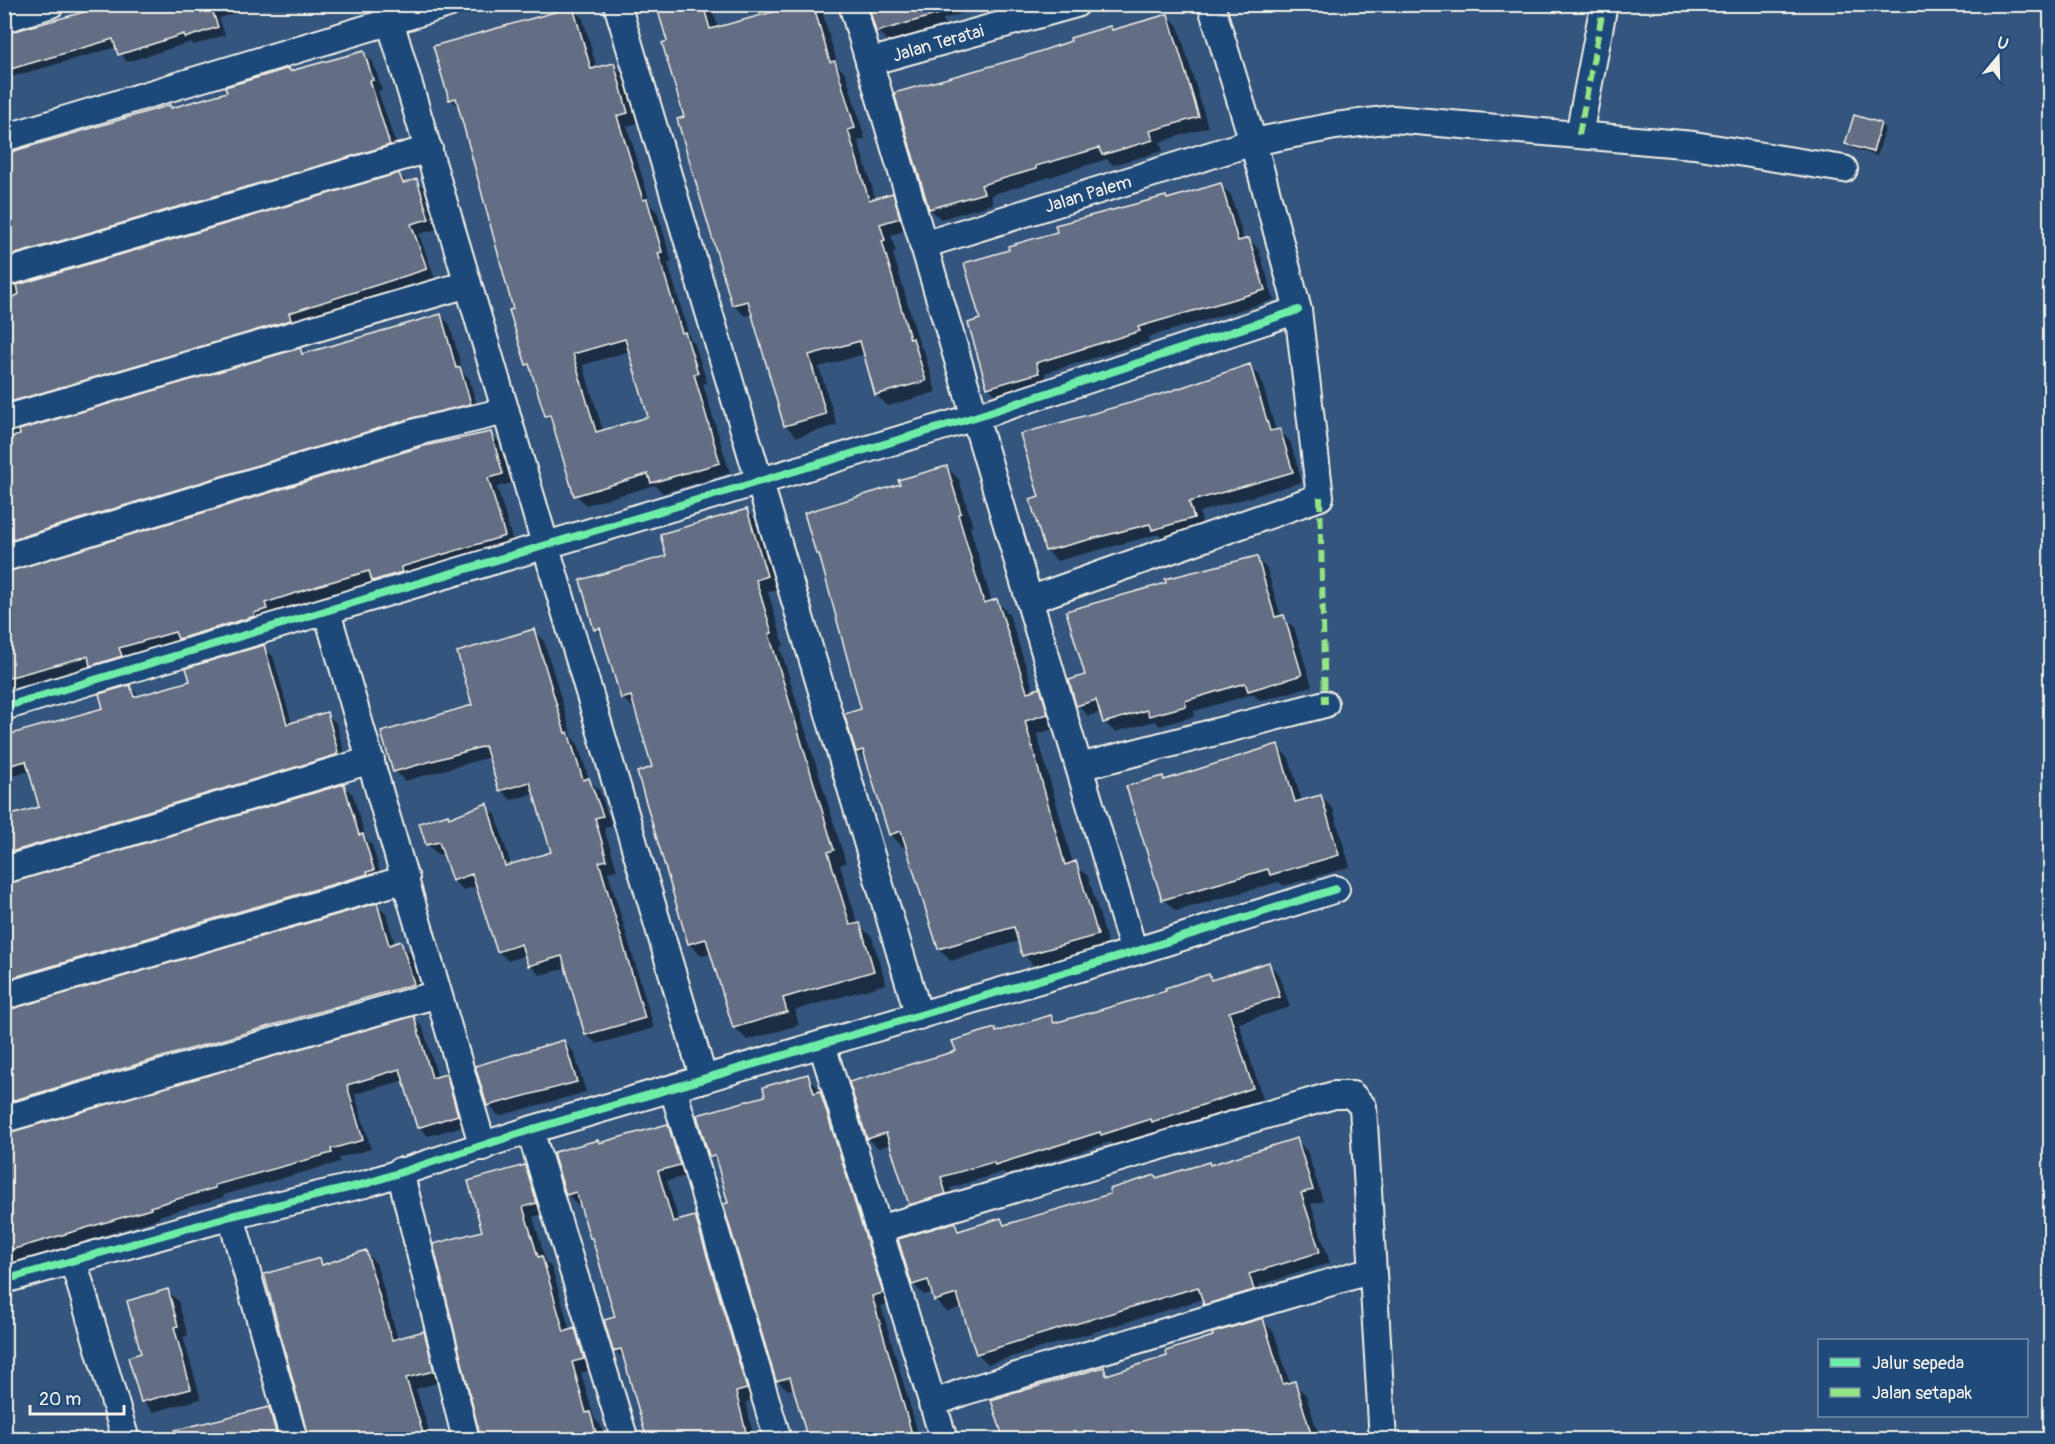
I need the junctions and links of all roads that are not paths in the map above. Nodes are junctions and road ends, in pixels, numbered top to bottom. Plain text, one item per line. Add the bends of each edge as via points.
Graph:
1 (51, 4) edge
2 (448, 4) edge
3 (617, 4) edge
4 (852, 4) edge
5 (1076, 4) edge
6 (1212, 4) edge
7 (1604, 4) edge
8 (388, 14) edge
9 (4, 19) edge
10 (869, 62) junction
11 (1579, 135) junction
12 (4, 138) edge
13 (1253, 142) junction
14 (429, 149) junction
15 (1844, 169) dead end
16 (923, 245) junction
17 (4, 273) edge
18 (468, 284) junction
19 (1298, 310) junction
20 (506, 411) junction
21 (975, 417) junction
22 (4, 419) edge
23 (759, 481) junction
24 (546, 547) junction
25 (4, 558) edge
26 (1029, 600) junction
27 (327, 612) junction
28 (1325, 704) dead end
29 (4, 707) edge
30 (371, 760) junction
31 (1078, 767) junction
32 (4, 870) edge
33 (406, 879) junction
34 (1336, 890) dead end
35 (1134, 952) junction
36 (438, 994) junction
37 (4, 996) edge
38 (919, 1016) junction
39 (822, 1045) junction
40 (704, 1080) junction
41 (673, 1089) junction
42 (4, 1119) edge
43 (530, 1130) junction
44 (483, 1147) junction
45 (400, 1171) junction
46 (231, 1216) junction
47 (879, 1229) junction
48 (73, 1260) junction
49 (1372, 1270) junction
50 (4, 1280) edge
51 (932, 1404) junction
52 (126, 1440) edge
53 (294, 1440) edge
54 (466, 1440) edge
55 (625, 1440) edge
56 (778, 1440) edge
57 (944, 1440) edge
58 (1383, 1440) edge

1 - 9 street
2 - 8 street
3 - 23 street
4 - 10 street
5 - 10 street, Jalan Teratai
6 - 13 street
7 - 11 street
8 - 12 street
8 - 14 street
10 - 16 street
11 - 13 street, Jalan Palem via 1393,119
11 - 15 street, Jalan Palem via 1694,145
13 - 16 street, Jalan Palem
13 - 19 street
14 - 17 street
14 - 18 street
16 - 21 street
18 - 20 street
18 - 22 street
19 - 21 street
19 - 26 street via 1320,496
20 - 24 street
20 - 25 street via 420,431
21 - 23 street
21 - 26 street
23 - 24 street
23 - 38 street
24 - 27 street
24 - 40 street
26 - 31 street
27 - 29 street
27 - 30 street
28 - 31 street
30 - 32 street
30 - 33 street
31 - 35 street
33 - 36 street
33 - 37 street
34 - 35 street
35 - 38 street
36 - 42 street
36 - 44 street
38 - 39 street
39 - 40 street
39 - 47 street
40 - 41 street
41 - 43 street
41 - 56 street
43 - 44 street
43 - 55 street
44 - 45 street
45 - 46 street via 364,1184
45 - 54 street
46 - 48 street
46 - 53 street
47 - 49 street via 1334,1095 1352,1095 1363,1107
47 - 51 street
48 - 50 street
48 - 52 street
49 - 51 street
49 - 58 street
51 - 57 street

